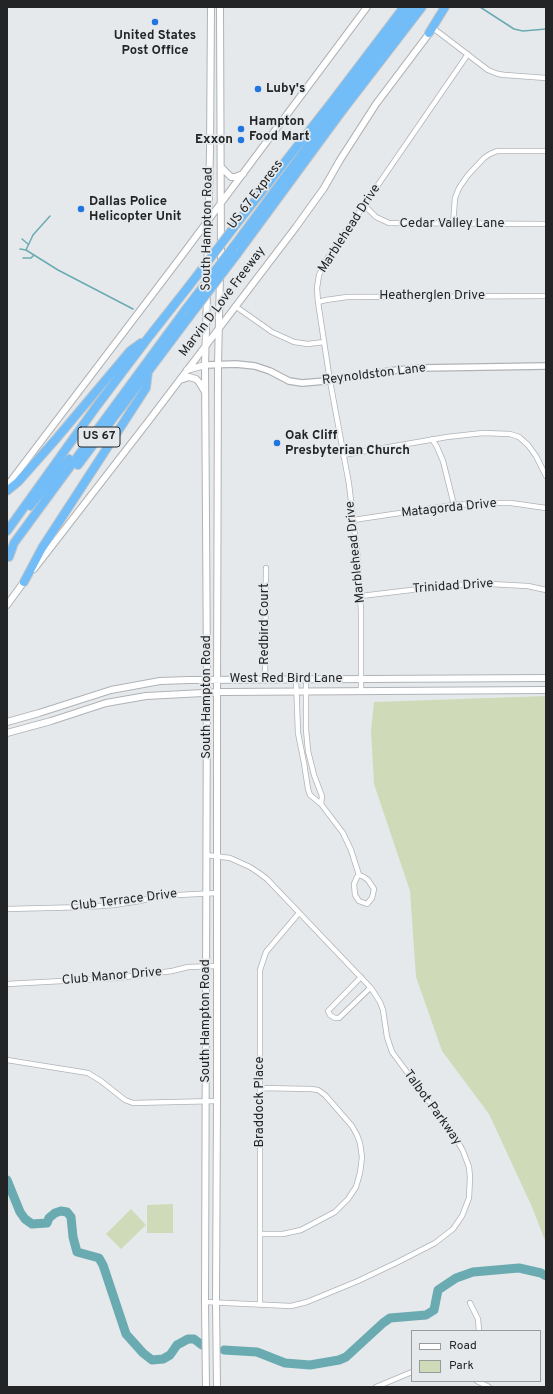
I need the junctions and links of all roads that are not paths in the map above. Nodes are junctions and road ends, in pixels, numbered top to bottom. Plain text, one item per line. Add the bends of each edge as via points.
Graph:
1 (211, 7) edge
2 (220, 7) edge
3 (367, 7) edge
4 (404, 7) edge
5 (414, 7) edge
6 (422, 7) edge
7 (445, 7) edge
8 (450, 7) edge
9 (431, 31) junction
10 (468, 54) junction
11 (211, 58) junction
12 (221, 58) junction
13 (546, 78) edge
14 (546, 152) edge
15 (221, 167) junction
16 (243, 174) junction
17 (221, 204) junction
18 (364, 205) junction
19 (208, 220) junction
20 (453, 224) junction
21 (546, 224) edge
22 (546, 296) edge
23 (318, 302) junction
24 (235, 306) junction
25 (219, 327) junction
26 (148, 338) junction
27 (324, 342) junction
28 (205, 346) junction
29 (148, 360) junction
30 (218, 364) junction
31 (205, 365) junction
32 (546, 366) edge
33 (148, 370) junction
34 (187, 370) junction
35 (179, 381) junction
36 (330, 381) junction
37 (206, 394) junction
38 (432, 439) junction
39 (344, 455) junction
40 (546, 476) edge
41 (7, 486) edge
42 (7, 490) edge
43 (206, 497) junction
44 (218, 497) junction
45 (454, 506) junction
46 (546, 508) edge
47 (353, 520) junction
48 (206, 528) junction
49 (218, 528) junction
50 (7, 532) edge
51 (8, 559) edge
52 (266, 568) dead end
53 (24, 582) junction
54 (546, 590) edge
55 (360, 596) junction
56 (7, 606) edge
57 (546, 678) edge
58 (296, 679) junction
59 (306, 679) junction
60 (362, 679) junction
61 (382, 679) junction
62 (207, 680) junction
63 (217, 680) junction
64 (265, 680) junction
65 (546, 690) edge
66 (306, 691) junction
67 (361, 691) junction
68 (381, 691) junction
69 (207, 692) junction
70 (217, 692) junction
71 (296, 692) junction
72 (92, 695) junction
73 (96, 706) junction
74 (7, 722) edge
75 (298, 729) junction
76 (306, 729) junction
77 (7, 732) edge
78 (309, 754) junction
79 (303, 756) junction
80 (314, 775) junction
81 (306, 779) junction
82 (321, 804) junction
83 (206, 855) junction
84 (217, 857) junction
85 (359, 876) junction
86 (206, 893) junction
87 (217, 893) junction
88 (7, 909) edge
89 (299, 913) junction
90 (206, 966) junction
91 (216, 966) junction
92 (361, 977) junction
93 (7, 984) edge
94 (370, 988) junction
95 (206, 1036) junction
96 (217, 1036) junction
97 (7, 1060) edge
98 (260, 1088) junction
99 (217, 1101) junction
100 (206, 1102) junction
101 (260, 1234) junction
102 (205, 1302) junction
103 (216, 1302) junction
104 (470, 1303) dead end
105 (260, 1304) junction
106 (479, 1330) edge
107 (411, 1372) edge
108 (479, 1382) edge
109 (206, 1387) edge
110 (217, 1387) edge
111 (376, 1387) edge
112 (489, 1387) edge

1 - 11 main road, South Hampton Road
2 - 12 main road, South Hampton Road
3 - 16 main road
4 - 26 highway, US 67, bridge
5 - 29 highway, US 67 Express, bridge
6 - 33 highway, Marvin D Love Freeway / US 67, bridge
7 - 9 highway
8 - 9 main road, Marvin D Love Freeway
9 - 10 street
9 - 24 main road, Marvin D Love Freeway via 376,104 324,188
10 - 13 street via 488,70 498,74
10 - 18 street, Marblehead Drive
11 - 12 main road
11 - 19 main road, South Hampton Road
12 - 15 main road, South Hampton Road
14 - 20 street via 496,151 484,158 459,188 455,198
15 - 16 main road via 231,176
15 - 17 main road, South Hampton Road
16 - 17 main road
17 - 19 main road
17 - 25 main road, South Hampton Road
18 - 20 street, Cedar Valley Lane via 376,218 390,224
18 - 23 street, Marblehead Drive via 321,268
19 - 28 main road, South Hampton Road
19 - 41 main road
20 - 21 street, Cedar Valley Lane
22 - 23 street, Heatherglen Drive via 347,297
23 - 27 street, Marblehead Drive
24 - 25 main road, Marvin D Love Freeway
24 - 27 street via 267,328 294,342
25 - 28 main road, Marvin D Love Freeway
25 - 30 main road, South Hampton Road
26 - 42 highway via 130,351 18,482
26 - 50 highway, US 67
27 - 36 street, Marblehead Drive
28 - 31 main road, South Hampton Road
28 - 34 main road, Marvin D Love Freeway
29 - 50 highway
29 - 51 highway via 14,543
30 - 31 street, Reynoldston Lane
30 - 36 street, Reynoldston Lane via 255,366 289,381 302,383
30 - 44 main road, South Hampton Road
31 - 34 main road
31 - 37 main road, South Hampton Road
32 - 36 street, Reynoldston Lane via 421,368
33 - 51 highway, Marvin D Love Freeway / US 67
33 - 53 highway via 146,388 42,548
34 - 35 main road, Marvin D Love Freeway
35 - 37 main road via 189,377 196,379
35 - 53 main road, Marvin D Love Freeway
36 - 39 street, Marblehead Drive
37 - 43 main road, South Hampton Road
38 - 39 street
38 - 40 street via 483,433 515,435 528,445
38 - 45 street via 443,461
39 - 47 street, Marblehead Drive
43 - 44 main road
43 - 48 main road, South Hampton Road
44 - 49 main road, South Hampton Road
45 - 46 street, Matagorda Drive via 511,503
45 - 47 street, Matagorda Drive
47 - 55 street, Marblehead Drive
48 - 49 main road
48 - 62 main road, South Hampton Road
49 - 63 main road, South Hampton Road
52 - 64 street, Redbird Court
53 - 56 main road, Marvin D Love Freeway
54 - 55 street, Trinidad Drive via 528,586 453,585
55 - 60 street, Marblehead Drive
57 - 61 main road, West Red Bird Lane
58 - 59 main road, West Red Bird Lane
58 - 64 main road, West Red Bird Lane
58 - 71 street
59 - 60 main road, West Red Bird Lane
59 - 66 street
60 - 61 main road, West Red Bird Lane
60 - 67 street, Marblehead Drive
61 - 68 main road
62 - 63 main road, West Red Bird Lane
62 - 69 main road, South Hampton Road
62 - 72 main road, West Red Bird Lane via 160,681 130,685
63 - 64 main road, West Red Bird Lane
63 - 70 main road, South Hampton Road
65 - 68 main road, West Red Bird Lane
66 - 67 main road, West Red Bird Lane
66 - 71 main road, West Red Bird Lane
66 - 76 street
67 - 68 main road, West Red Bird Lane
69 - 70 main road, West Red Bird Lane
69 - 73 main road, West Red Bird Lane via 130,698
69 - 83 main road, South Hampton Road
70 - 71 main road, West Red Bird Lane
70 - 84 main road, South Hampton Road
71 - 75 street
72 - 73 main road
72 - 74 main road, West Red Bird Lane
73 - 77 main road, West Red Bird Lane via 51,722
75 - 76 street
75 - 79 street
76 - 78 street
78 - 79 street
78 - 80 street
79 - 81 street
80 - 81 street
80 - 82 street via 322,796
81 - 82 street via 310,795
82 - 85 street via 344,833
83 - 84 street, Talbot Parkway
83 - 86 main road, South Hampton Road
84 - 87 main road, South Hampton Road
84 - 89 street, Talbot Parkway via 230,858 259,873
85 - 85 street via 354,884 355,895 359,901 367,904 374,889 368,880
86 - 87 street, Club Terrace Drive
86 - 88 street, Club Terrace Drive via 158,896 114,905
86 - 90 main road, South Hampton Road
87 - 91 main road, South Hampton Road
89 - 92 street, Talbot Parkway
89 - 98 street, Braddock Place via 269,947 260,970
90 - 91 street, Club Manor Drive
90 - 93 street, Club Manor Drive via 117,978
90 - 95 main road, South Hampton Road
91 - 96 main road, South Hampton Road
92 - 94 street, Talbot Parkway
92 - 94 street via 328,1011 330,1015 339,1018
94 - 105 street, Talbot Parkway via 383,1010 392,1052 448,1126 463,1151 469,1167 469,1198 462,1216 453,1229 398,1262 333,1292 299,1304
95 - 96 main road
95 - 100 main road, South Hampton Road
96 - 99 main road, South Hampton Road
97 - 100 street via 88,1073 133,1103
98 - 101 street, Braddock Place
98 - 101 street via 318,1090 352,1126 360,1143 362,1157 356,1187 335,1212 301,1230 283,1234
99 - 100 street
99 - 103 main road, South Hampton Road
100 - 102 main road, South Hampton Road
101 - 105 street, Braddock Place
102 - 103 street, Talbot Parkway
102 - 109 main road, South Hampton Road
103 - 105 street, Talbot Parkway
103 - 110 main road, South Hampton Road
104 - 106 street via 478,1319
107 - 111 street
108 - 112 street

